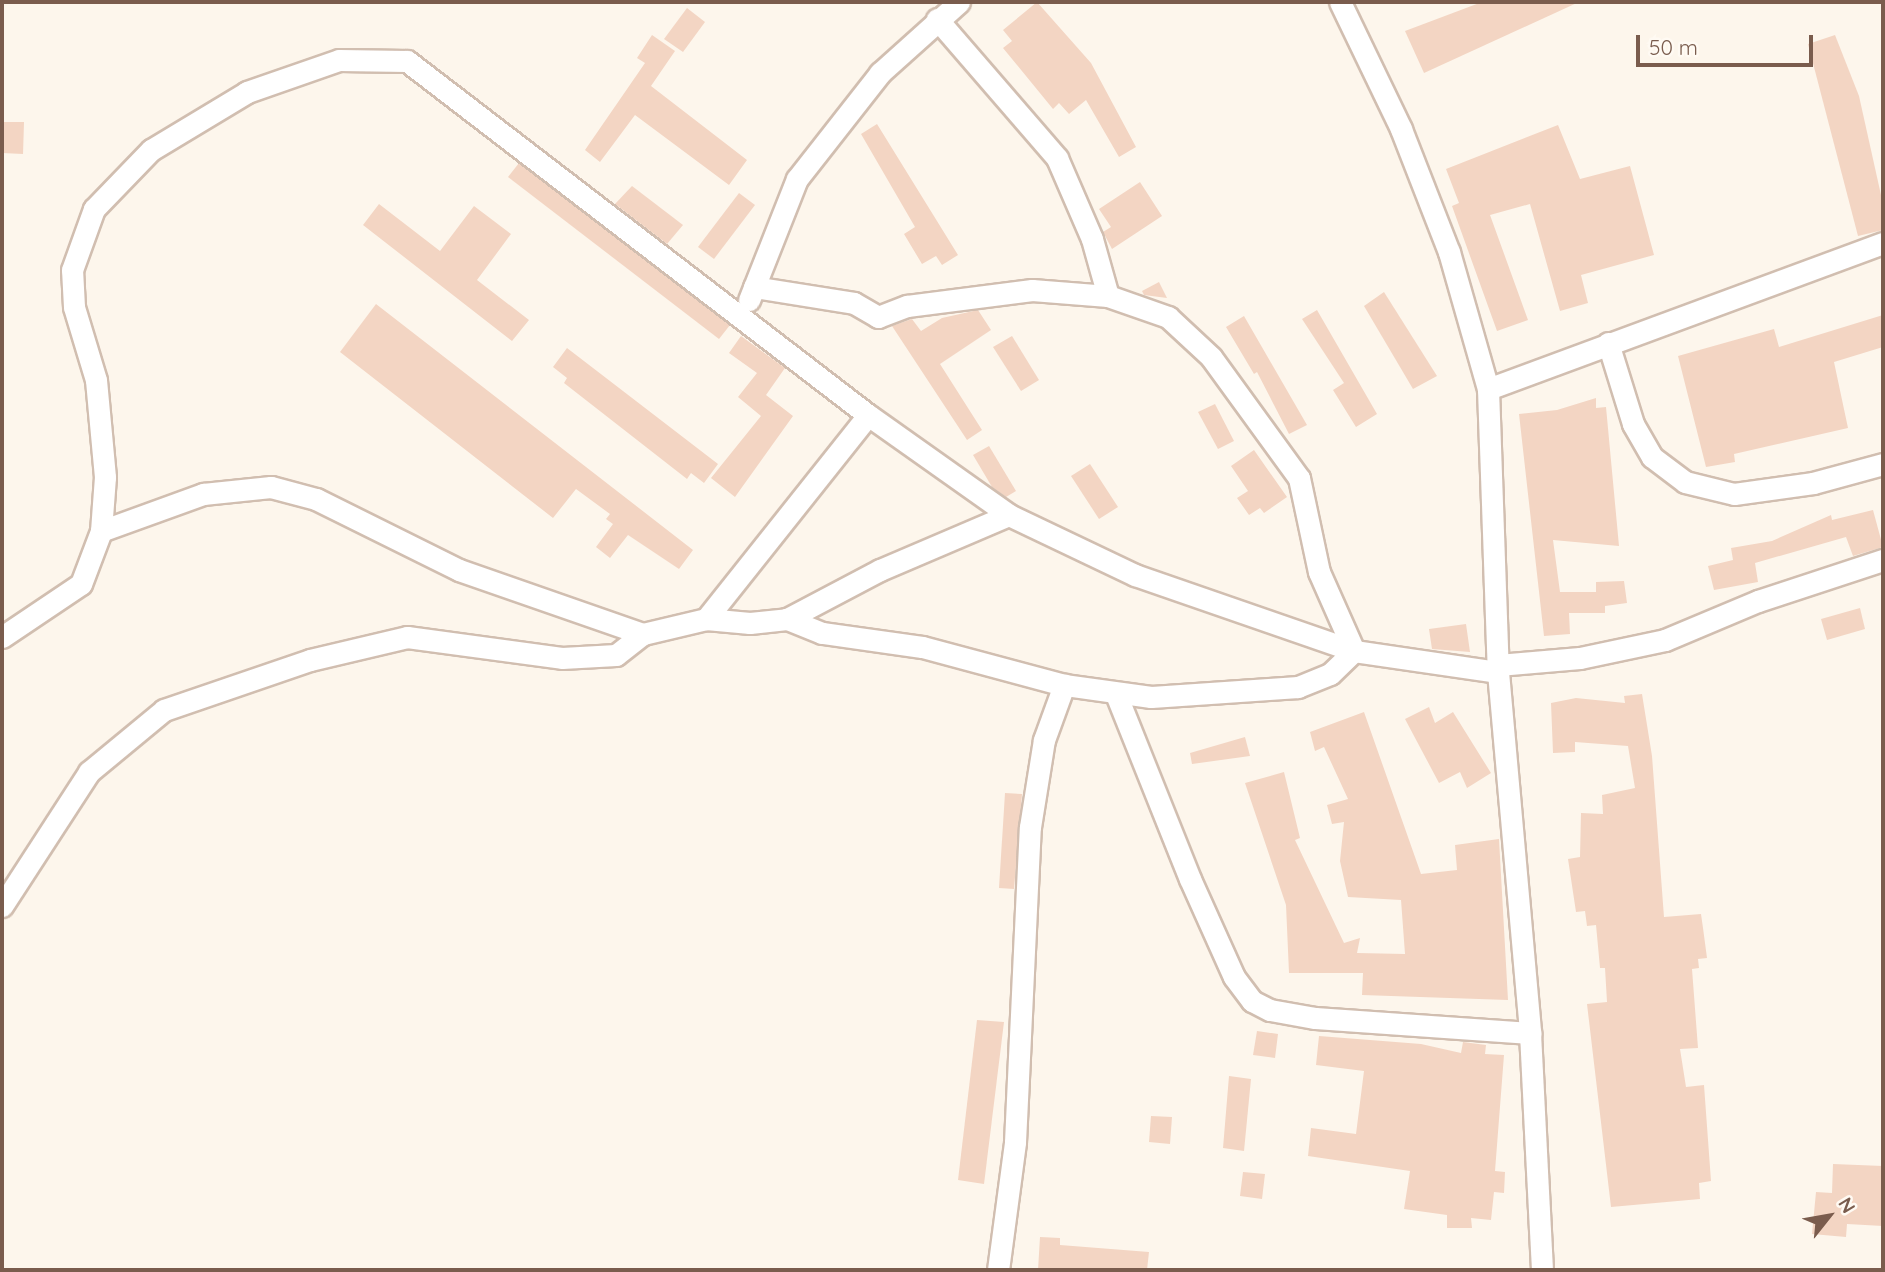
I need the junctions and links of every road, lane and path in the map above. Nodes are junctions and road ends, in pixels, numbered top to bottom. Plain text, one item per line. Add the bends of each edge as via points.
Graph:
1 (959, 2) edge
2 (1339, 2) edge
3 (937, 19) junction
4 (1883, 243) edge
5 (754, 287) junction
6 (1108, 296) junction
7 (742, 315) junction
8 (1608, 343) junction
9 (1488, 389) junction
10 (868, 415) junction
11 (1883, 464) edge
12 (1009, 515) junction
13 (101, 531) junction
14 (1883, 560) edge
15 (706, 619) junction
16 (787, 619) junction
17 (643, 634) junction
18 (2, 638) edge
19 (1354, 651) junction
20 (1498, 668) junction
21 (1064, 685) junction
22 (1116, 694) junction
23 (2, 906) edge
24 (1530, 1033) junction
25 (998, 1270) edge
26 (1542, 1270) edge

1 - 3 street
2 - 9 street via 1401,129 1449,252
3 - 5 street via 880,73 797,179
3 - 6 street via 1057,158 1092,239
4 - 8 street
5 - 6 street via 854,303 878,317 907,306 1032,290
5 - 7 street
6 - 19 street via 1168,317 1191,334 1286,455 1310,510 1319,572
7 - 10 street
7 - 13 street via 407,61 339,61 247,92 151,149 94,209 72,270 74,307 96,380 105,477
8 - 9 street
8 - 11 street via 1633,424 1652,457 1685,482 1734,494 1813,483
9 - 20 street
10 - 12 street
10 - 15 street
12 - 16 street via 880,570
12 - 19 street via 1135,575
13 - 17 street via 203,494 271,487 316,499 459,570
13 - 18 street via 81,584
14 - 20 street via 1758,601 1665,640 1580,658
15 - 16 street
15 - 17 street
16 - 21 street via 822,633 922,647
17 - 23 street via 616,655 562,658 407,638 310,660 164,710 89,772
19 - 20 street
19 - 22 street via 1330,674 1298,687 1151,697
20 - 24 street
21 - 22 street
21 - 25 street via 1044,740 1030,827 1015,1142
22 - 24 street via 1190,878 1234,977 1252,1001 1270,1010 1315,1018
24 - 26 street

